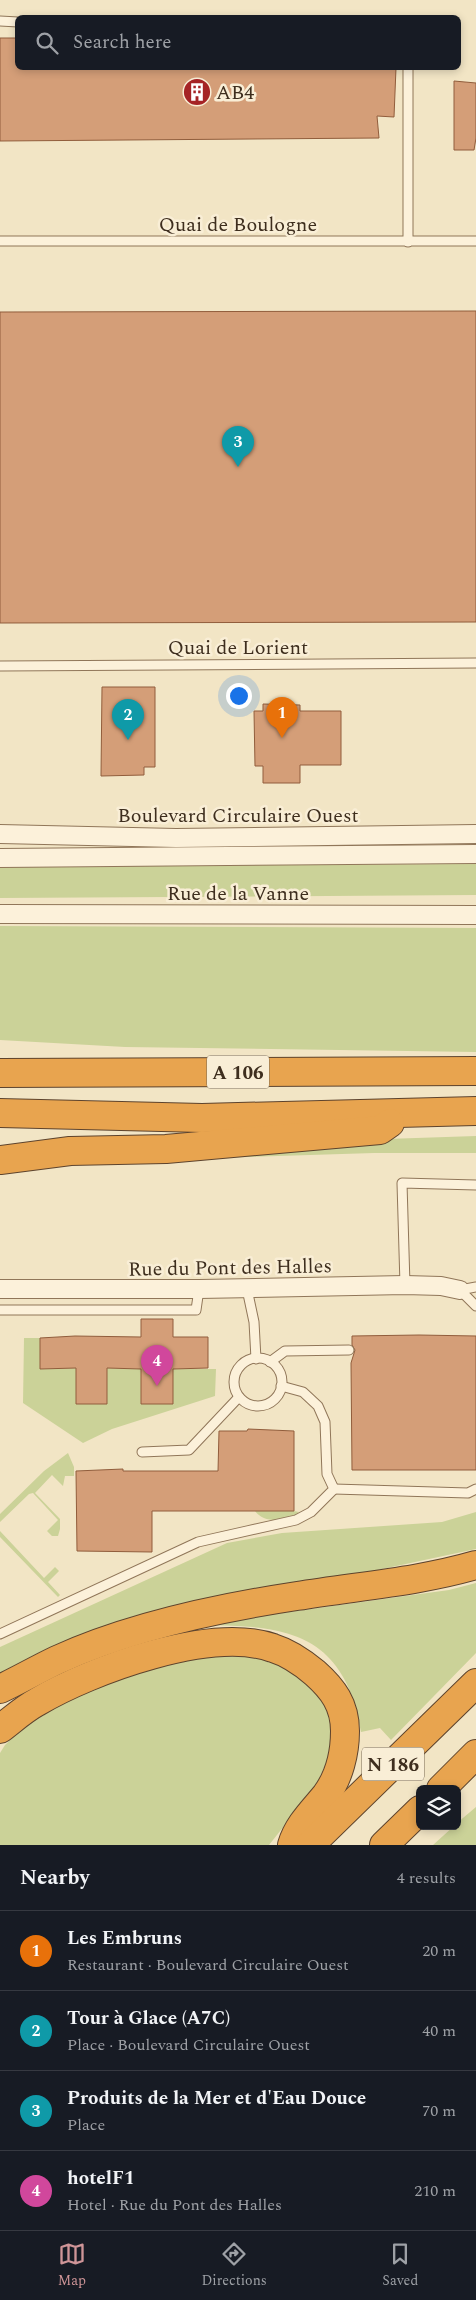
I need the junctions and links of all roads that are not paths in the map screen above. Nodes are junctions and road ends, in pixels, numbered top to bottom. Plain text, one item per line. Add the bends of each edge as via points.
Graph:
1 (0, 22) edge
2 (15, 22) edge
3 (408, 70) edge
4 (0, 241) edge
5 (476, 241) edge
6 (408, 242) junction
7 (476, 663) edge
8 (0, 666) edge
9 (0, 834) edge
10 (476, 834) edge
11 (476, 854) edge
12 (0, 858) edge
13 (0, 914) edge
14 (476, 915) edge
15 (476, 1071) edge
16 (0, 1073) edge
17 (407, 1112) junction
18 (476, 1112) edge
19 (0, 1113) edge
20 (0, 1160) edge
21 (476, 1185) edge
22 (405, 1285) junction
23 (468, 1288) edge
24 (0, 1289) edge
25 (200, 1289) junction
26 (247, 1289) junction
27 (476, 1306) edge
28 (0, 1310) edge
29 (349, 1350) dead end
30 (256, 1359) junction
31 (270, 1362) junction
32 (281, 1386) junction
33 (239, 1397) junction
34 (142, 1452) dead end
35 (334, 1489) junction
36 (476, 1489) edge
37 (476, 1565) edge
38 (0, 1634) edge
39 (476, 1683) edge
40 (0, 1689) edge
41 (0, 1729) edge
42 (475, 1755) edge
43 (445, 1785) edge
44 (416, 1814) edge
45 (292, 1845) edge
46 (310, 1845) edge
47 (384, 1845) edge

1 - 2 lane
3 - 6 lane
4 - 6 lane, Quai de Boulogne
5 - 6 lane, Quai de Boulogne
7 - 8 lane, Quai de Lorient
9 - 10 street, Boulevard Circulaire Ouest via 176,838
11 - 12 street
13 - 14 street, Rue de la Vanne
15 - 16 highway, A 106
17 - 18 highway, A 106
17 - 19 highway, A 106 via 202,1118
17 - 20 highway via 380,1130 166,1149 70,1151
21 - 22 lane via 402,1184
22 - 23 street, Rue du Pont des Halles
22 - 26 street, Rue du Pont des Halles
23 - 27 lane
24 - 25 street, Rue du Pont des Halles
25 - 26 street, Rue du Pont des Halles
25 - 28 lane via 196,1310
26 - 30 lane via 254,1322
29 - 31 lane via 285,1351
30 - 31 lane
30 - 33 lane via 237,1370 234,1380
31 - 32 lane via 281,1376
32 - 33 lane via 272,1402 264,1406 254,1406
32 - 35 lane via 304,1392 318,1406 325,1422 327,1474
33 - 34 lane via 189,1450
35 - 36 lane via 468,1493
35 - 38 lane via 311,1512 296,1520 198,1542
37 - 40 highway via 437,1575 204,1613 154,1626 58,1660
39 - 46 highway, N 186
41 - 45 highway via 36,1702 83,1678 169,1650 239,1642 271,1647 299,1659 326,1683 343,1708 342,1762 327,1793 296,1833
42 - 43 highway, N 186
44 - 47 highway, N 186

